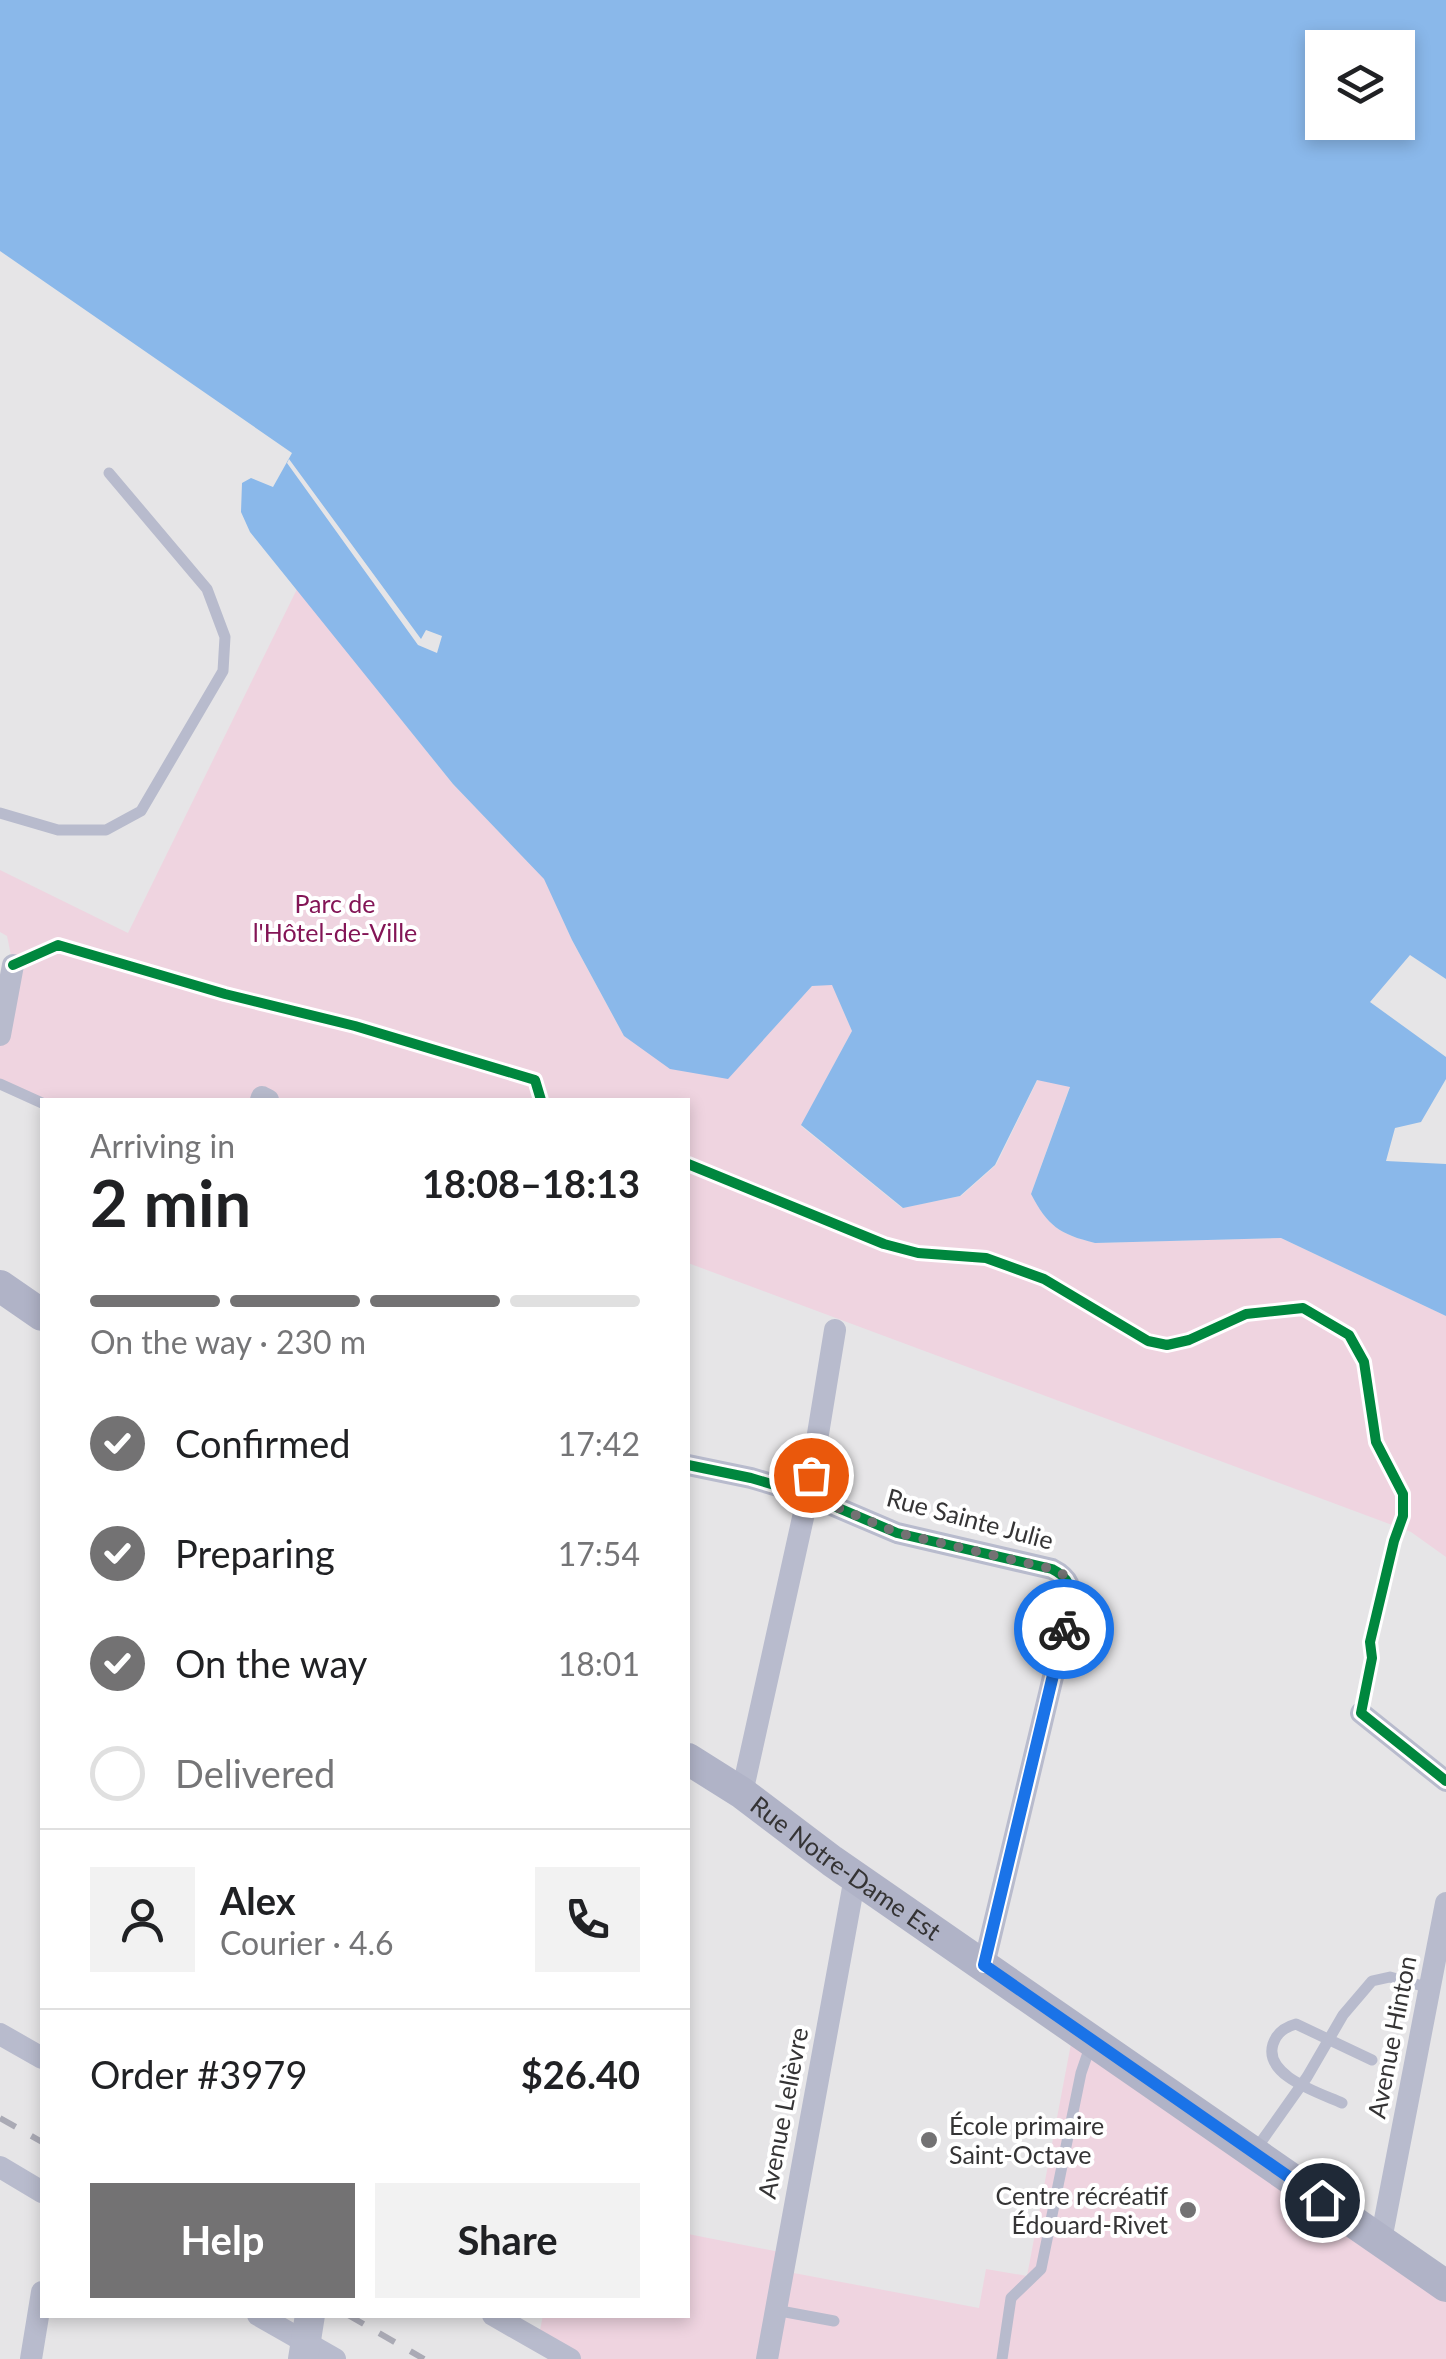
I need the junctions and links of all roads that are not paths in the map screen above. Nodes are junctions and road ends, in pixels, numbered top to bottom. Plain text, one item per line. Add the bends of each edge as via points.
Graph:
1 (109, 473) dead end
2 (0, 813) edge
3 (13, 965) dead end
4 (0, 1035) edge
5 (0, 1084) edge
6 (40, 1102) edge
7 (0, 1286) edge
8 (40, 1315) edge
9 (835, 1330) dead end
10 (690, 1465) edge
11 (808, 1495) junction
12 (1361, 1713) dead end
13 (690, 1760) edge
14 (1446, 1782) edge
15 (742, 1794) junction
16 (856, 1877) junction
17 (1446, 1903) edge
18 (984, 1965) junction
19 (1430, 1988) junction
20 (0, 2034) edge
21 (1092, 2040) junction
22 (1328, 2040) junction
23 (40, 2057) edge
24 (1372, 2060) dead end
25 (1302, 2084) junction
26 (1342, 2103) dead end
27 (1254, 2152) junction
28 (0, 2167) edge
29 (40, 2191) edge
30 (1381, 2240) junction
31 (1446, 2286) edge
32 (40, 2303) edge
33 (776, 2310) junction
34 (264, 2318) edge
35 (498, 2318) edge
36 (542, 2318) edge
37 (834, 2320) dead end
38 (306, 2338) edge
39 (538, 2340) junction
40 (30, 2359) edge
41 (334, 2359) edge
42 (570, 2359) edge
43 (766, 2359) edge
44 (1002, 2359) edge

1 - 2 lane via 207,590 225,637 222,672 140,811 106,830 58,830
3 - 4 street
5 - 6 lane
7 - 8 main road
9 - 11 street
10 - 11 street, Rue Sainte Julie
11 - 15 street
11 - 18 street, Rue Sainte Julie via 898,1533 1052,1569 1066,1576 1071,1589
12 - 14 street
13 - 15 main road, Rue Notre-Dame Est
15 - 16 main road, Rue Notre-Dame Est
16 - 18 main road, Rue Notre-Dame Est
16 - 33 street, Avenue Lelièvre
17 - 19 street, Avenue Hinton
18 - 21 main road, Rue Notre-Dame Est
19 - 22 lane via 1390,1977 1372,1981
19 - 30 street, Avenue Hinton
20 - 23 street
21 - 27 main road, Rue Notre-Dame Est
21 - 44 lane via 1041,2270 1011,2298
22 - 24 lane
22 - 25 lane
22 - 25 lane via 1296,2024 1274,2039 1272,2056 1280,2071
25 - 26 lane
25 - 27 lane
27 - 30 main road, Rue Notre-Dame Est
28 - 29 street
30 - 31 main road, Rue Notre-Dame Est
32 - 40 street
33 - 37 lane
33 - 43 street, Avenue Lelièvre
34 - 38 street
35 - 39 street
36 - 39 street
38 - 41 street
39 - 42 street

